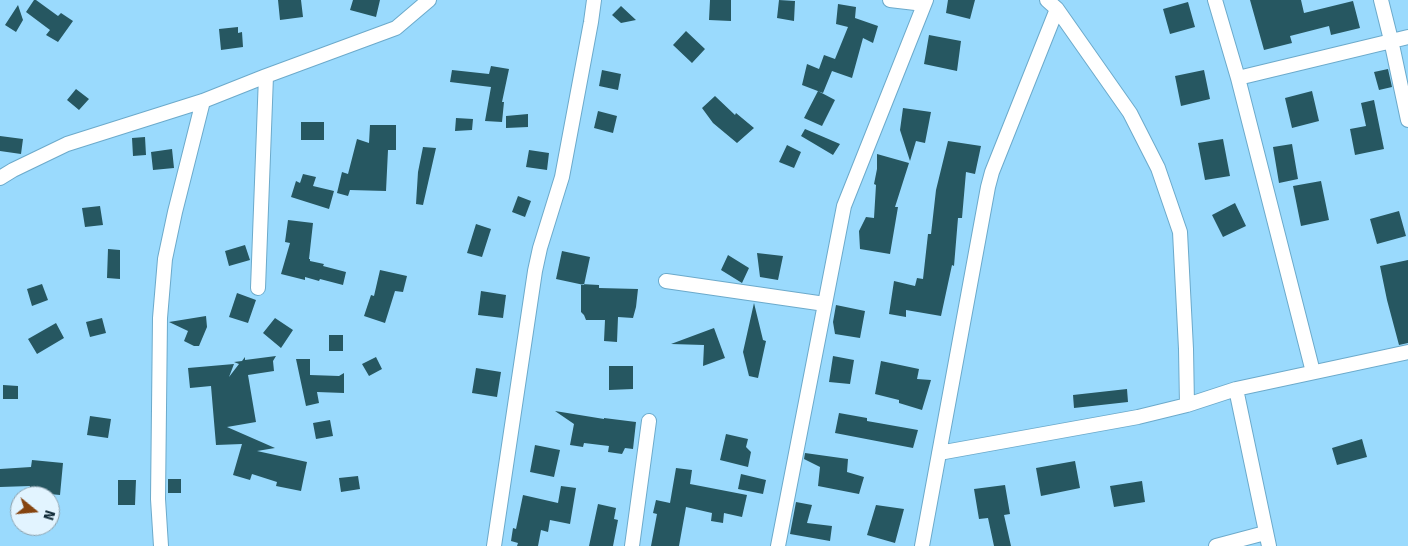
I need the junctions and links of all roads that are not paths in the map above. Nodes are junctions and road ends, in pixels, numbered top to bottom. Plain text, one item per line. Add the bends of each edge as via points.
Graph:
1 (429, 0) edge
2 (594, 0) edge
3 (890, 0) edge
4 (1216, 0) edge
5 (1381, 0) edge
6 (925, 2) edge
7 (1052, 5) edge
8 (1408, 37) edge
9 (1391, 40) junction
10 (266, 76) junction
11 (1238, 78) junction
12 (203, 101) junction
13 (1408, 120) edge
14 (0, 178) edge
15 (666, 281) dead end
16 (258, 288) dead end
17 (825, 304) junction
18 (1408, 352) edge
19 (1313, 372) junction
20 (1236, 389) junction
21 (1187, 405) junction
22 (649, 421) dead end
23 (939, 453) junction
24 (1267, 540) edge
25 (161, 546) edge
26 (494, 546) edge
27 (632, 546) edge
28 (778, 546) edge
29 (922, 546) edge
30 (1216, 546) edge

1 - 10 street via 396,28
2 - 26 street via 562,177 535,271
3 - 6 street
4 - 11 street
5 - 9 street
6 - 17 street via 844,206
7 - 21 street via 1130,113 1158,168 1180,232
7 - 23 street via 988,187
8 - 9 street
9 - 11 street
9 - 13 street
10 - 12 street
10 - 16 street
11 - 19 street
12 - 14 street via 67,144
12 - 25 street via 165,259 160,318 158,499
15 - 17 street
17 - 28 street
18 - 19 street
19 - 20 street
20 - 21 street
20 - 24 street
21 - 23 street via 1109,423
22 - 27 street
23 - 29 street
24 - 30 street

